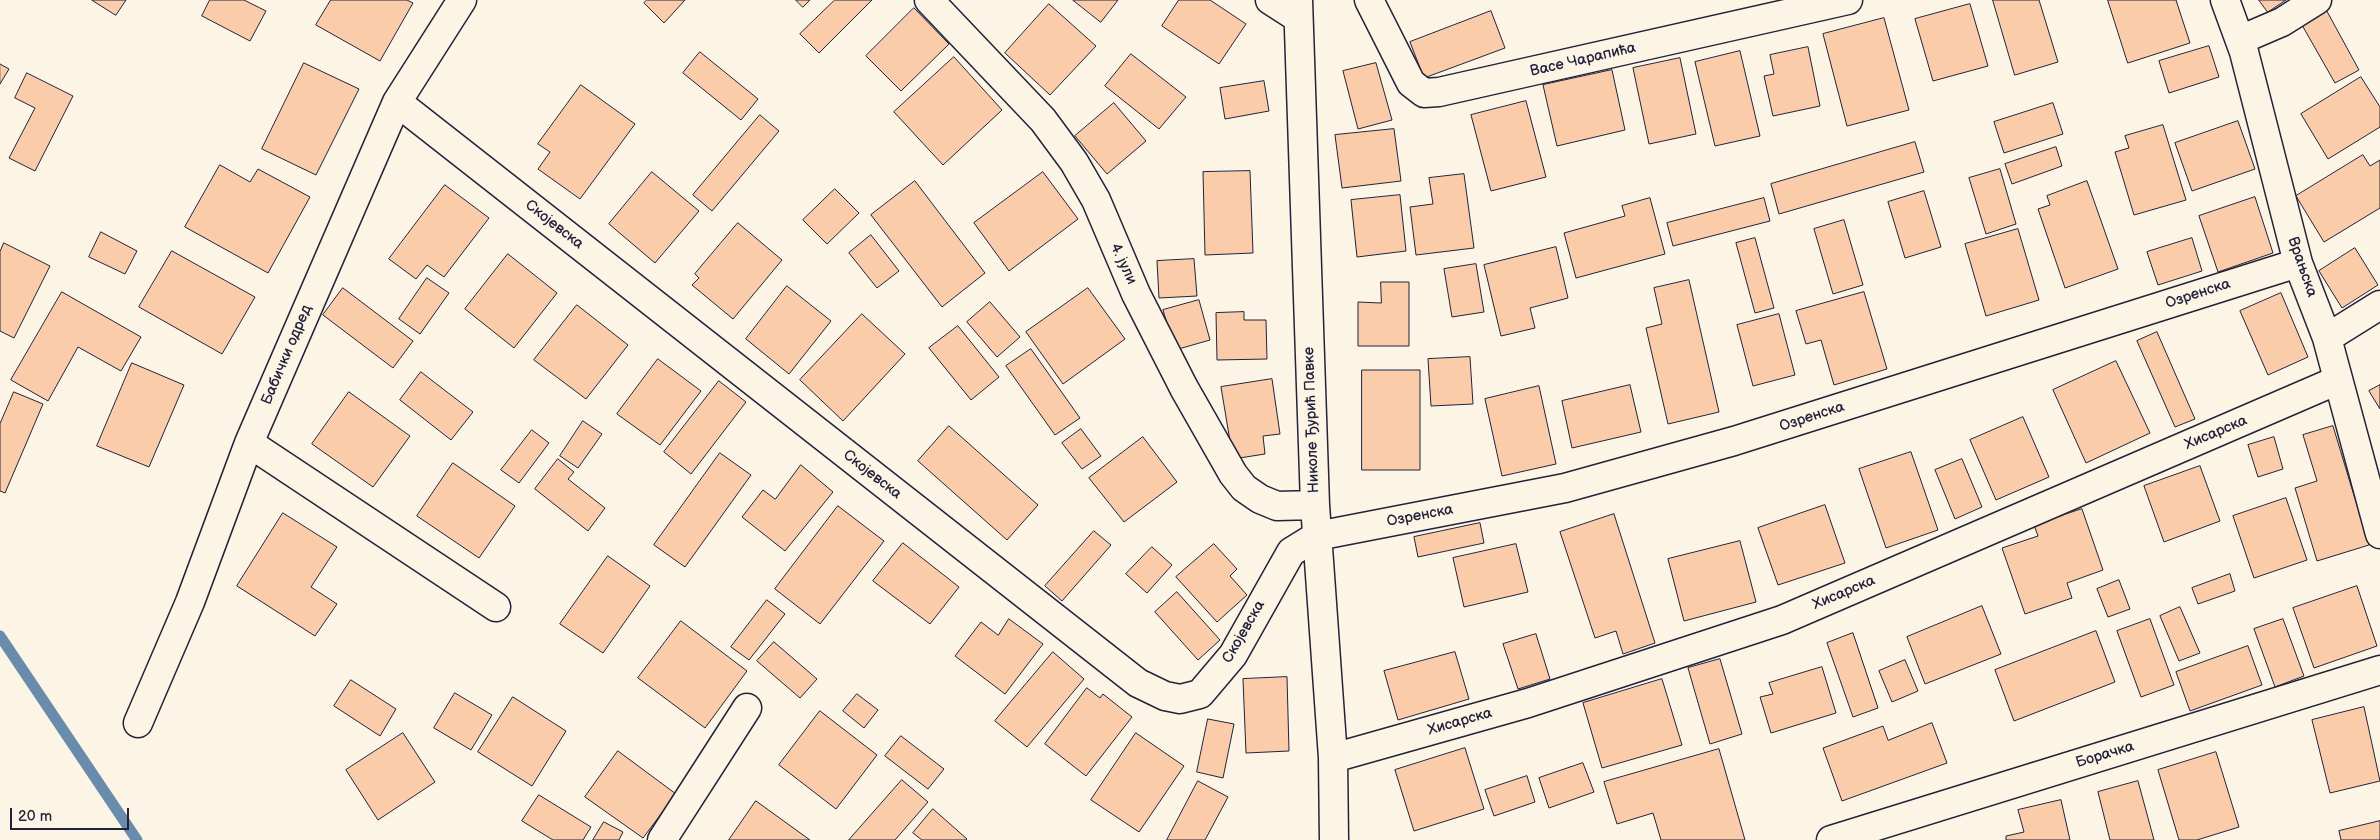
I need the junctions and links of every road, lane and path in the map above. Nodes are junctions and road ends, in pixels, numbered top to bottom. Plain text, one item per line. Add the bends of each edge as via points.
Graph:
1 (462, 0) edge
2 (930, 0) edge
3 (1270, 0) edge
4 (1369, 0) edge
5 (1848, 0) edge
6 (2225, 0) edge
7 (2317, 0) edge
8 (1298, 9) edge
9 (2240, 40) junction
10 (397, 102) junction
11 (2298, 263) junction
12 (2380, 305) edge
13 (2328, 338) junction
14 (2338, 380) junction
15 (249, 443) junction
16 (1315, 505) junction
17 (2380, 534) edge
18 (1318, 536) junction
19 (496, 607) dead end
20 (2380, 670) edge
21 (747, 708) dead end
22 (138, 723) dead end
23 (1332, 758) junction
24 (662, 840) edge
25 (1334, 840) edge
26 (1831, 840) edge

1 - 10 street, Бабички одред
2 - 16 street, 4. јули via 1044,120 1074,162 1096,200 1136,294 1233,474 1244,488 1278,506
3 - 8 street
4 - 5 street, Васе Чарапића via 1411,83 1424,93
6 - 9 street, Врањска
7 - 9 street via 2282,22
8 - 16 street, Николе Ђурић Павке
9 - 11 street, Врањска
10 - 15 street, Бабички одред
10 - 18 street, Скојевска via 1122,671 1152,690 1180,699 1200,694 1233,655 1291,552
11 - 13 street, Врањска
11 - 18 street, Озренска via 1734,441 1565,488
12 - 13 street
13 - 14 street, Врањска
14 - 17 street, Врањска
14 - 23 street, Хисарска via 1782,620 1528,703
15 - 19 street
15 - 22 street, Бабички одред via 190,602
16 - 18 street, Николе Ђурић Павке
18 - 23 street, Николе Ђурић Павке
20 - 26 street, Борачка
21 - 24 street
23 - 25 street, Николе Ђурић Павке

